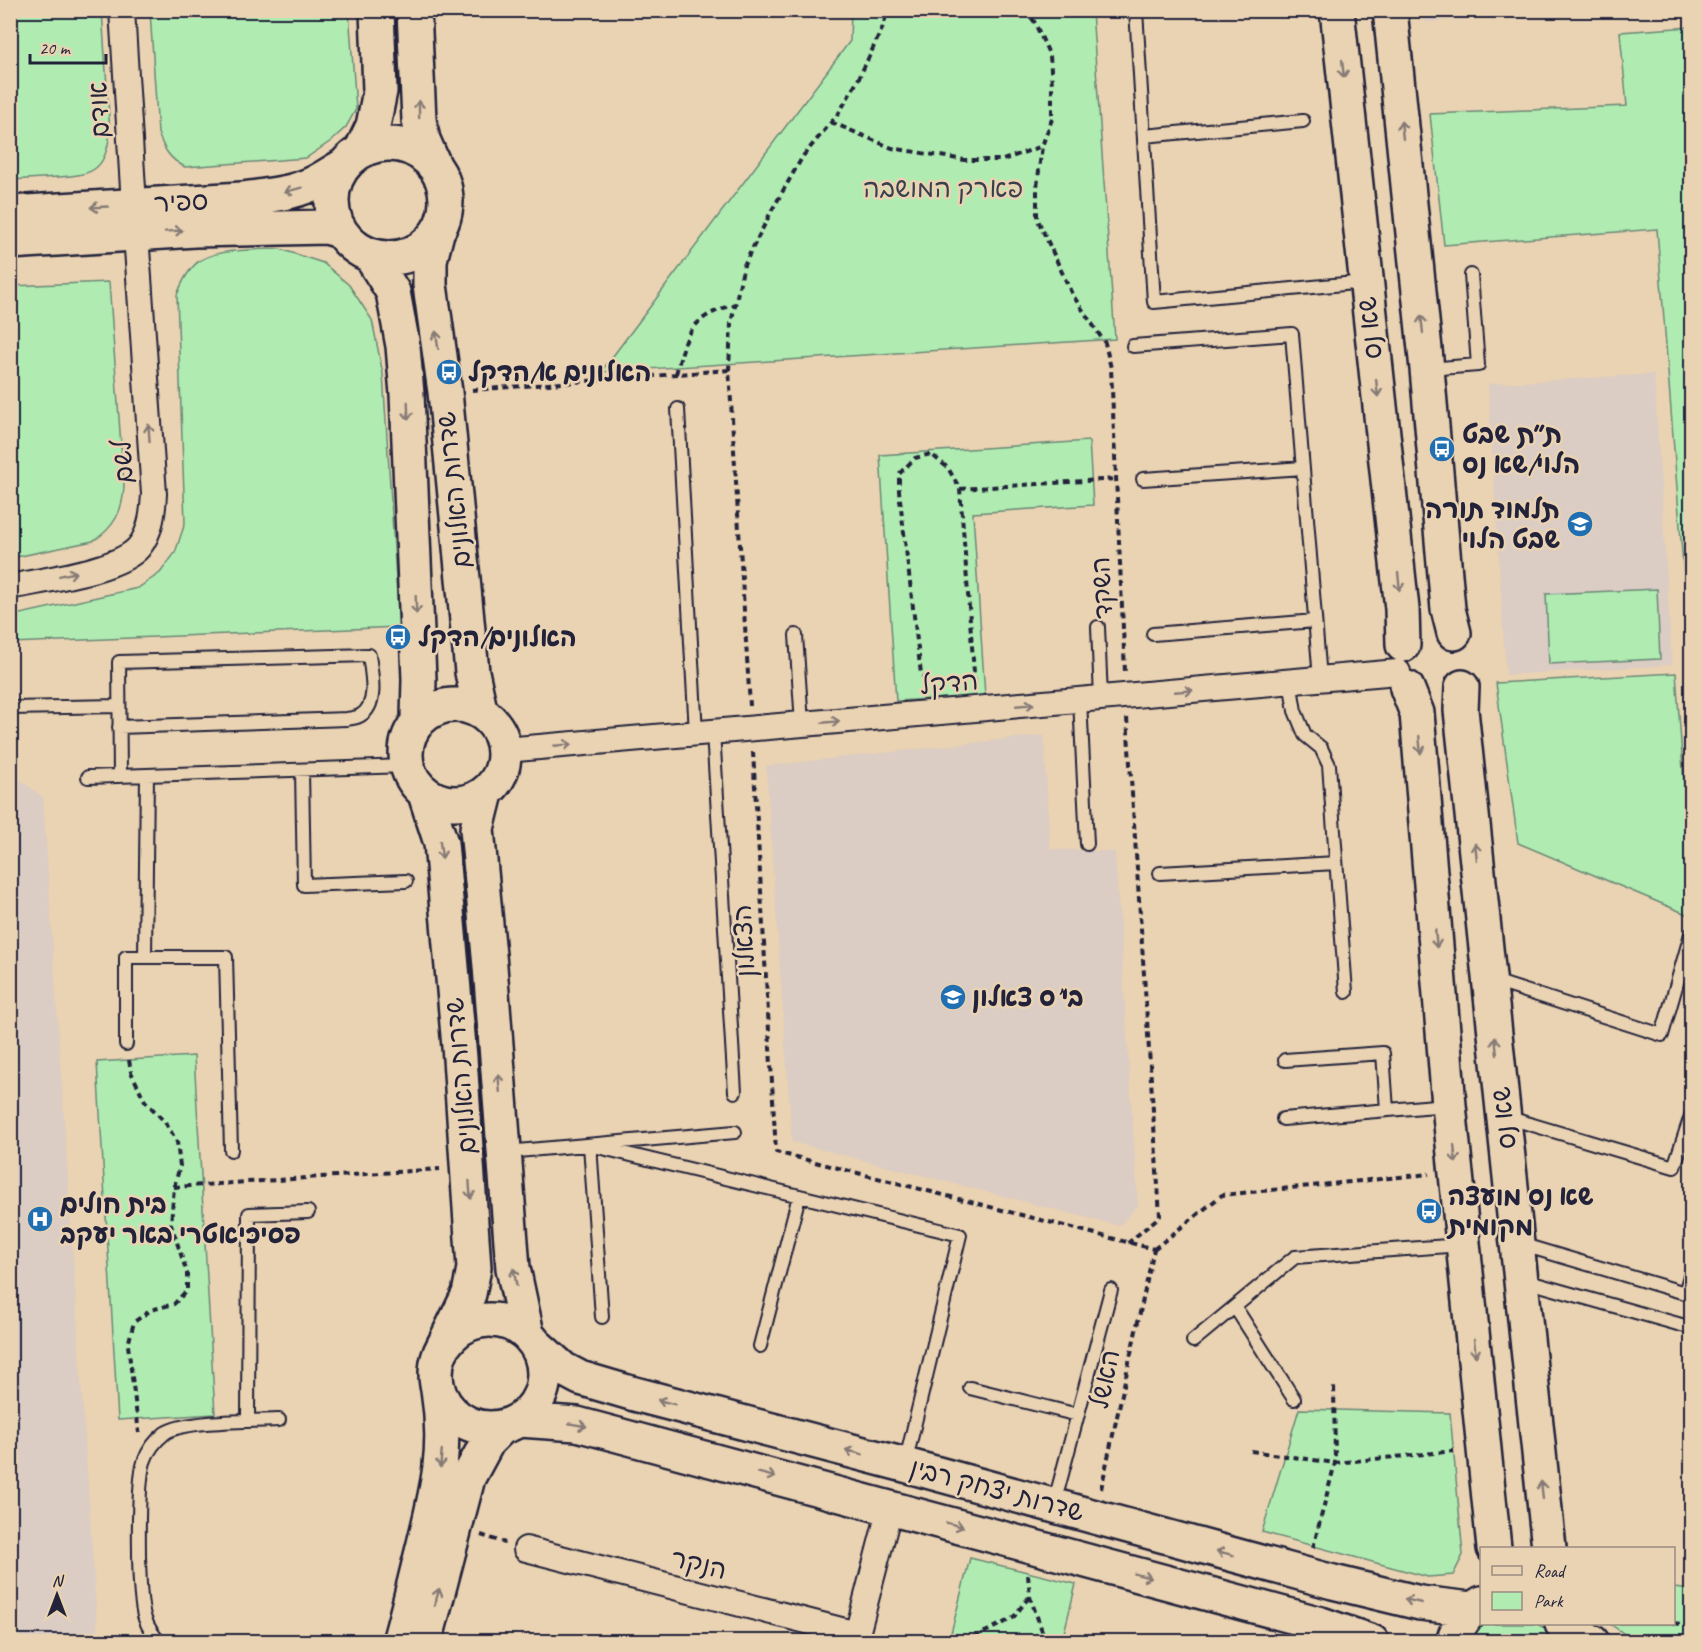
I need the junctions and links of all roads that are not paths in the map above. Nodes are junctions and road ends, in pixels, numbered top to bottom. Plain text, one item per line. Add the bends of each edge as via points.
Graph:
1 (122, 10) edge
2 (377, 10) edge
3 (414, 10) edge
4 (1136, 10) edge
5 (1337, 10) edge
6 (1390, 10) edge
7 (1303, 121) dead end
8 (1144, 136) junction
9 (353, 158) junction
10 (434, 165) junction
11 (10, 213) edge
12 (135, 220) junction
13 (340, 231) junction
14 (437, 233) junction
15 (10, 242) edge
16 (370, 255) junction
17 (1471, 275) dead end
18 (1365, 282) junction
19 (1132, 346) dead end
20 (1427, 369) junction
21 (678, 409) dead end
22 (1303, 468) junction
23 (1143, 479) dead end
24 (10, 587) edge
25 (1316, 621) junction
26 (1098, 627) dead end
27 (1454, 633) junction
28 (1153, 634) dead end
29 (796, 635) dead end
30 (1402, 668) junction
31 (1320, 679) junction
32 (1290, 681) junction
33 (1462, 687) junction
34 (1090, 699) junction
35 (119, 706) junction
36 (10, 708) edge
37 (480, 711) junction
38 (418, 720) junction
39 (802, 724) junction
40 (119, 727) junction
41 (705, 733) junction
42 (505, 750) junction
43 (406, 766) junction
44 (302, 770) junction
45 (147, 775) junction
46 (120, 776) junction
47 (88, 777) dead end
48 (486, 793) junction
49 (425, 794) junction
50 (1087, 844) dead end
51 (1336, 863) junction
52 (1160, 873) dead end
53 (406, 881) dead end
54 (1691, 934) edge
55 (145, 957) junction
56 (1489, 979) junction
57 (1346, 992) dead end
58 (126, 1044) road end
59 (1285, 1060) dead end
60 (735, 1092) dead end
61 (1449, 1105) junction
62 (1387, 1110) junction
63 (1692, 1113) edge
64 (1503, 1117) junction
65 (1283, 1119) dead end
66 (735, 1132) dead end
67 (590, 1145) junction
68 (231, 1150) dead end
69 (505, 1152) junction
70 (799, 1196) junction
71 (308, 1212) dead end
72 (1517, 1243) junction
73 (1464, 1245) junction
74 (1692, 1269) edge
75 (1520, 1280) junction
76 (1111, 1290) dead end
77 (1235, 1306) junction
78 (602, 1317) dead end
79 (1692, 1328) edge
80 (531, 1339) junction
81 (1193, 1341) dead end
82 (760, 1346) dead end
83 (438, 1366) junction
84 (970, 1388) dead end
85 (1294, 1399) dead end
86 (1078, 1415) junction
87 (279, 1420) dead end
88 (248, 1421) junction
89 (510, 1424) junction
90 (905, 1465) junction
91 (1054, 1506) junction
92 (890, 1508) junction
93 (1494, 1547) edge
94 (1549, 1547) edge
95 (526, 1549) road end
96 (1476, 1606) edge
97 (856, 1638) edge
98 (160, 1641) edge
99 (399, 1641) edge
100 (425, 1641) edge
101 (1372, 1641) edge
102 (1453, 1641) edge

1 - 12 street, אודם
2 - 9 street via 380,91 374,126
10 -> 3 street via 419,120
4 - 8 lane
5 -> 18 street, שא נס
20 -> 6 street, שא נס
7 - 8 lane
8 - 18 lane via 1154,302
9 - 10 street via 384,145 408,147
9 -> 12 street, ספיר via 314,183 285,192
9 - 13 street via 336,180 332,197
10 - 14 street via 447,199
12 -> 11 street, ספיר
12 -> 13 street, ספיר via 195,230 326,227
12 - 15 street, ספיר
24 -> 12 street, לשם via 122,560 138,547 149,528 154,494
13 - 16 street via 353,246
14 - 16 street via 424,247 407,255
37 -> 14 street, שדרות האלונים via 472,672 445,392 430,285 430,260
16 -> 38 street, שדרות האלונים via 393,292 403,346
17 - 20 lane via 1478,365
18 -> 30 street, שא נס via 1402,609
19 - 22 lane via 1293,334
20 - 27 street, שא נס via 1448,609
21 - 41 lane
22 - 23 lane
22 - 25 lane
25 - 28 lane
25 - 31 lane
26 - 34 lane
27 - 30 street via 1432,627 1410,636
27 - 33 street via 1463,642 1470,664
29 - 39 lane
30 - 31 street, הדקל
30 - 33 street via 1422,698 1441,699
30 -> 61 street, שא נס via 1417,714
31 - 32 street, הדקל
34 -> 32 street, הדקל
32 - 51 lane via 1295,711 1305,735 1321,748 1329,765
56 -> 33 street, שא נס via 1461,711
39 -> 34 street, הדקל
34 - 50 lane
35 - 36 lane
35 - 40 lane
35 - 40 lane via 119,662 369,655 373,695 360,716
37 - 38 street via 448,704 432,709
37 - 42 street via 501,734
38 - 43 street via 409,733
39 - 41 street, הדקל
40 - 46 lane
42 -> 41 street, הדקל
41 - 60 lane
42 - 48 street via 497,781
43 - 44 lane
43 - 49 street
44 - 45 lane
44 - 53 lane via 304,885
45 - 46 lane
45 - 55 lane
46 - 47 lane
48 - 49 street via 456,803
69 -> 48 street, שדרות האלונים via 477,829
49 -> 83 street, שדרות האלונים via 441,843 474,1268 469,1294
51 - 52 lane
51 - 57 lane
54 - 56 lane via 1662,1035
55 - 58 lane via 126,957
55 - 68 lane via 226,957
64 -> 56 street, שא נס
59 - 62 lane via 1383,1053
61 - 62 lane
61 -> 73 street, שא נס
62 - 65 lane
63 - 64 lane via 1674,1167
64 - 72 street, שא נס
66 - 67 lane
67 - 69 lane
67 - 70 lane
67 - 78 lane
80 -> 69 street, שדרות האלונים via 513,1268
70 - 82 lane
70 - 90 lane via 960,1235
71 - 88 lane via 249,1214
72 - 74 lane via 1685,1293
72 - 75 street, שא נס
73 - 77 lane via 1295,1257
73 -> 93 street, שא נס
75 - 79 lane
94 -> 75 street, שא נס
76 - 86 lane
77 - 81 lane
77 - 85 lane
80 - 83 street, שדרות יצחק רבין via 501,1321 471,1323 448,1340
80 - 89 street, שדרות האלונים via 543,1359 541,1393 533,1408
90 -> 80 street, שדרות יצחק רבין via 580,1378 563,1369
83 - 89 street, שדרות יצחק רבין via 441,1397 451,1412 465,1423 483,1428
83 -> 99 street via 443,1440 440,1473
84 - 86 lane
86 - 91 lane
87 - 88 lane
88 - 98 lane via 199,1424 168,1432 152,1445 144,1463 140,1486 144,1617
89 -> 92 street, שדרות יצחק רבין via 577,1424
100 -> 89 street via 471,1472 488,1441
90 - 91 street, שדרות יצחק רבין
96 -> 91 street, שדרות יצחק רבין via 1420,1603
92 - 97 street
92 -> 101 street, שדרות יצחק רבין
95 - 97 street, הנקר
96 - 102 street via 1458,1627

